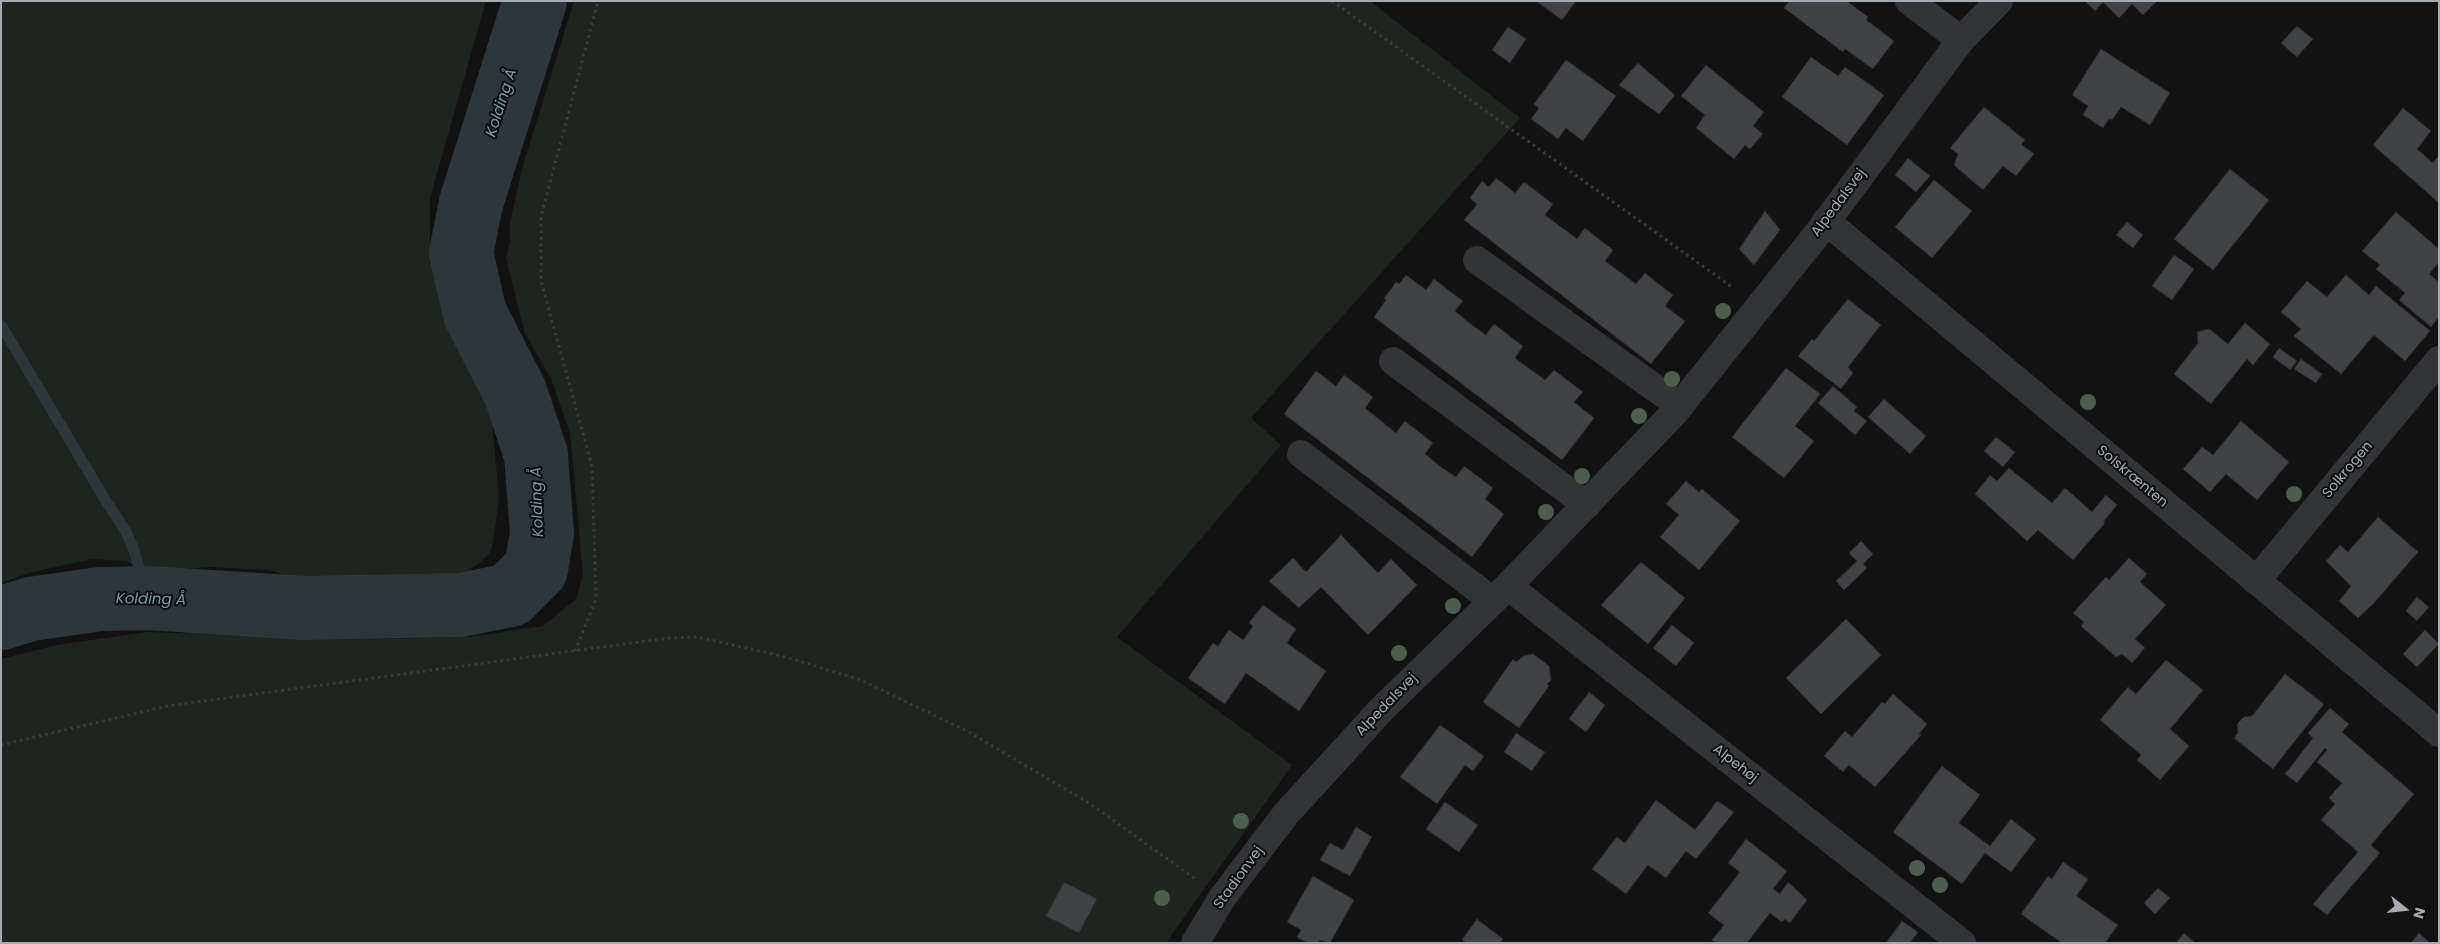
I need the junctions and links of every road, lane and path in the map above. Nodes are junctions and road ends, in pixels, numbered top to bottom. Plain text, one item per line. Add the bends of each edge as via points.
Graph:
1 (598, 1) edge
2 (1332, 1) edge
3 (1909, 1) edge
4 (1999, 1) edge
5 (1961, 40) junction
6 (1826, 220) junction
7 (1477, 260) dead end
8 (1760, 306) junction
9 (2439, 360) edge
10 (1393, 361) dead end
11 (1680, 406) junction
12 (1301, 454) dead end
13 (1587, 505) junction
14 (2256, 581) junction
15 (1501, 594) junction
16 (575, 651) junction
17 (2439, 733) edge
18 (1, 744) edge
19 (1286, 814) joint
20 (1222, 898) junction
21 (1195, 943) edge
22 (1962, 943) edge

1 - 16 path via 541,217 541,281 592,466 596,599
2 - 8 path
3 - 5 street
4 - 5 street, Alpedalsvej
5 - 6 street, Alpedalsvej
6 - 8 street, Alpedalsvej
6 - 14 street, Solskrænten
7 - 11 street
8 - 11 street, Alpedalsvej
9 - 14 street, Solkrogen
10 - 13 street
11 - 13 street, Alpedalsvej
12 - 15 street
13 - 15 street, Alpedalsvej
14 - 17 street, Solskrænten
15 - 19 street, Alpedalsvej via 1380,711
15 - 22 street, Alpehøj
16 - 18 path via 167,706
16 - 20 path via 697,637 782,656 861,680 967,732 1089,803
19 - 20 street, Stadionvej
20 - 21 street, Stadionvej

